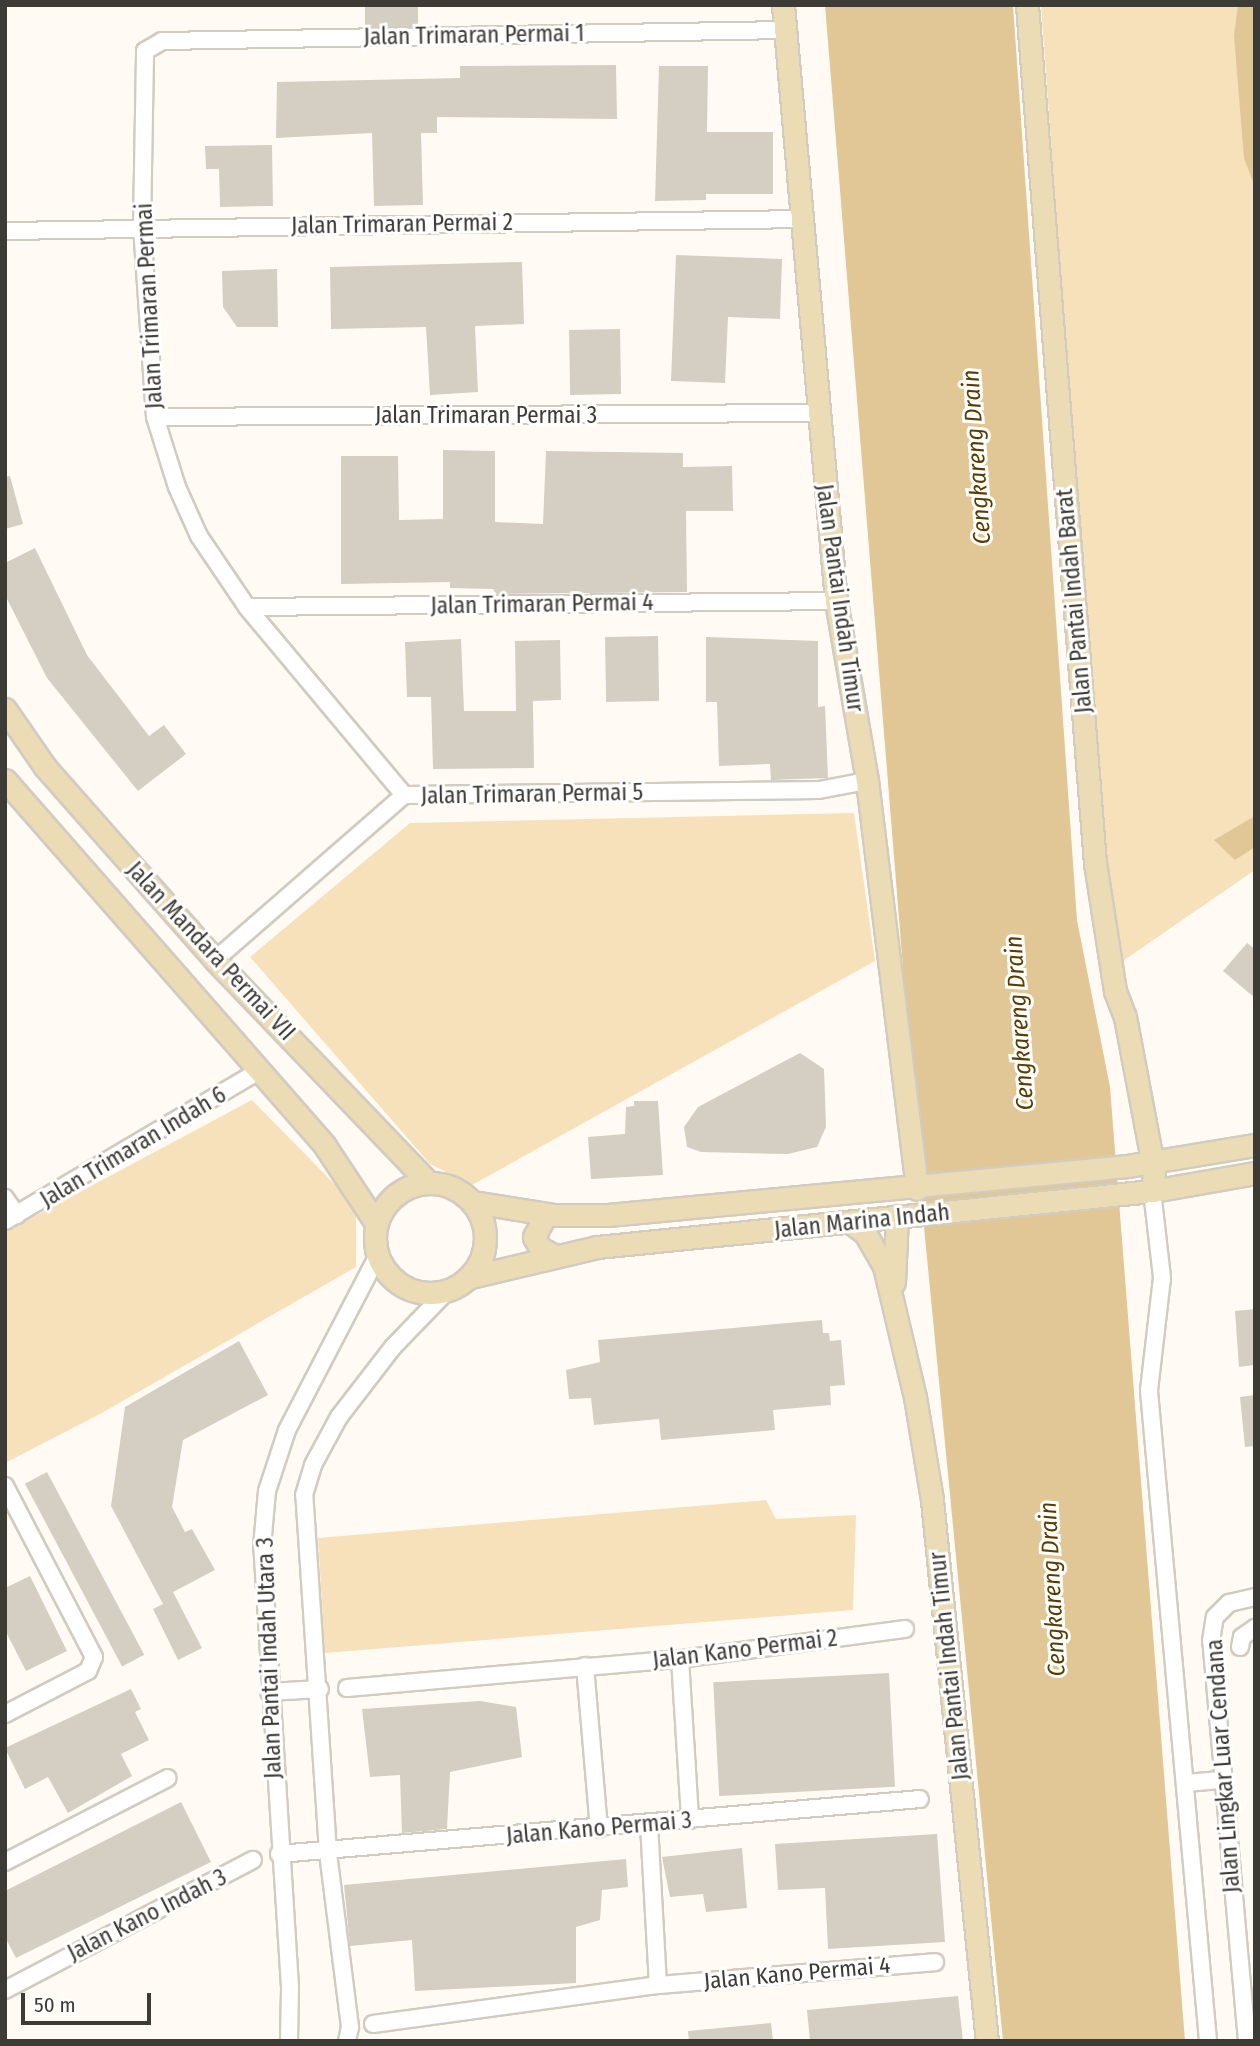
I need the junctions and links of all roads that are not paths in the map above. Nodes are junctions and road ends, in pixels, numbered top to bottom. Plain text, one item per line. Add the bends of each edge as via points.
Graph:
1 (783, 5) edge
2 (1027, 5) edge
3 (785, 30) junction
4 (162, 41) joint
5 (800, 219) junction
6 (142, 228) junction
7 (5, 231) edge
8 (818, 413) junction
9 (155, 418) junction
10 (836, 601) junction
11 (247, 607) junction
12 (5, 709) edge
13 (5, 780) edge
14 (867, 781) junction
15 (404, 795) junction
16 (215, 960) junction
17 (260, 1070) junction
18 (1255, 1145) edge
19 (1198, 1156) junction
20 (1151, 1163) junction
21 (1255, 1173) edge
22 (429, 1183) junction
23 (1204, 1183) junction
24 (918, 1189) junction
25 (1153, 1191) junction
26 (5, 1198) edge
27 (472, 1202) junction
28 (546, 1214) junction
29 (897, 1216) junction
30 (11, 1218) edge
31 (850, 1222) junction
32 (376, 1223) junction
33 (553, 1255) junction
34 (377, 1257) junction
35 (470, 1277) junction
36 (447, 1291) junction
37 (893, 1295) junction
38 (5, 1486) edge
39 (1255, 1597) edge
40 (1255, 1628) edge
41 (905, 1629) dead end
42 (1240, 1647) dead end
43 (680, 1659) junction
44 (585, 1666) junction
45 (347, 1688) dead end
46 (320, 1689) junction
47 (269, 1692) junction
48 (5, 1714) edge
49 (168, 1778) dead end
50 (1223, 1780) junction
51 (1186, 1783) junction
52 (920, 1799) dead end
53 (690, 1820) junction
54 (649, 1824) junction
55 (599, 1828) junction
56 (328, 1852) junction
57 (279, 1854) junction
58 (253, 1860) dead end
59 (5, 1862) edge
60 (935, 1962) dead end
61 (658, 1985) junction
62 (6, 1986) edge
63 (373, 2024) dead end
64 (289, 2041) edge
65 (347, 2041) edge
66 (987, 2041) edge
67 (1208, 2041) edge
68 (1247, 2041) edge

1 - 3 main road, Jalan Pantai Indah Timur
2 - 20 main road, Jalan Pantai Indah Barat via 1095,863 1115,990 1125,1017
3 - 4 street, Jalan Trimaran Permai 1
3 - 5 main road, Jalan Pantai Indah Timur
4 - 6 street, Jalan Trimaran Permai via 145,51 143,61
5 - 6 street, Jalan Trimaran Permai 2
5 - 8 main road, Jalan Pantai Indah Timur
6 - 7 street, Jalan Trimaran Permai 2
6 - 9 street, Jalan Trimaran Permai
8 - 9 street, Jalan Trimaran Permai 3
8 - 10 main road, Jalan Pantai Indah Timur
9 - 11 street, Jalan Trimaran Permai via 199,536
10 - 11 street, Jalan Trimaran Permai 4
10 - 14 main road, Jalan Pantai Indah Timur
11 - 15 street, Jalan Trimaran Permai
12 - 16 main road, Jalan Mandara Permai VII via 45,767
13 - 17 main road, Jalan Mandara Permai VII
14 - 15 street, Jalan Trimaran Permai 5 via 819,790
14 - 24 main road, Jalan Pantai Indah Timur
15 - 16 street, Jalan Trimaran Permai 5
16 - 22 main road, Jalan Mandara Permai VII
17 - 30 street, Jalan Trimaran Indah 6
17 - 32 main road, Jalan Mandara Permai VII via 347,1175
18 - 19 main road, Jalan Marina Indah
19 - 20 main road, Jalan Marina Indah
19 - 23 main road via 1193,1173
20 - 24 main road, Jalan Marina Indah
20 - 25 main road, Jalan Pantai Indah Barat
21 - 23 main road, Jalan Marina Indah
22 - 27 main road via 445,1185
22 - 32 main road via 396,1194
23 - 25 main road, Jalan Marina Indah
24 - 28 main road, Jalan Marina Indah via 608,1215
25 - 29 main road, Jalan Marina Indah
25 - 51 street via 1162,1278 1149,1391
26 - 30 street
27 - 28 main road, Jalan Marina Indah
27 - 35 main road via 483,1220 486,1240
28 - 33 main road via 534,1237 540,1248
29 - 31 main road, Jalan Marina Indah
29 - 37 main road, Jalan Pantai Indah Timur
31 - 33 main road, Jalan Marina Indah
31 - 37 main road, Jalan Pantai Indah Timur via 872,1242
32 - 34 main road
33 - 35 main road, Jalan Marina Indah
34 - 36 main road via 388,1275 405,1288
34 - 47 street, Jalan Pantai Indah Utara 3 via 288,1430 267,1491 262,1547
35 - 36 main road
36 - 46 street, Jalan Pantai Indah Utara 3 via 393,1347 354,1397 313,1465 304,1496
37 - 66 main road, Jalan Pantai Indah Timur via 932,1500
38 - 48 street via 94,1657 88,1671
39 - 50 street, Jalan Lingkar Luar Cendana via 1229,1603 1215,1617 1211,1641
40 - 42 street via 1242,1637
41 - 43 street, Jalan Kano Permai 2
43 - 44 street, Jalan Kano Permai 2
43 - 53 street
44 - 45 street, Jalan Kano Permai 2
44 - 55 street
46 - 47 street
46 - 56 street, Jalan Pantai Indah Utara 3
47 - 57 street, Jalan Pantai Indah Utara 3
49 - 59 street
50 - 51 street
50 - 68 street, Jalan Lingkar Luar Cendana
51 - 67 street
52 - 53 street, Jalan Kano Permai 3
53 - 54 street, Jalan Kano Permai 3
54 - 55 street, Jalan Kano Permai 3
54 - 61 street
55 - 56 street, Jalan Kano Permai 3
56 - 57 street, Jalan Kano Permai 3
56 - 65 street, Jalan Pantai Indah Utara 3 via 350,2027
57 - 64 street, Jalan Pantai Indah Utara 3 via 290,1987
58 - 62 street, Jalan Kano Indah 3
60 - 61 street, Jalan Kano Permai 4
61 - 63 street, Jalan Kano Permai 4

